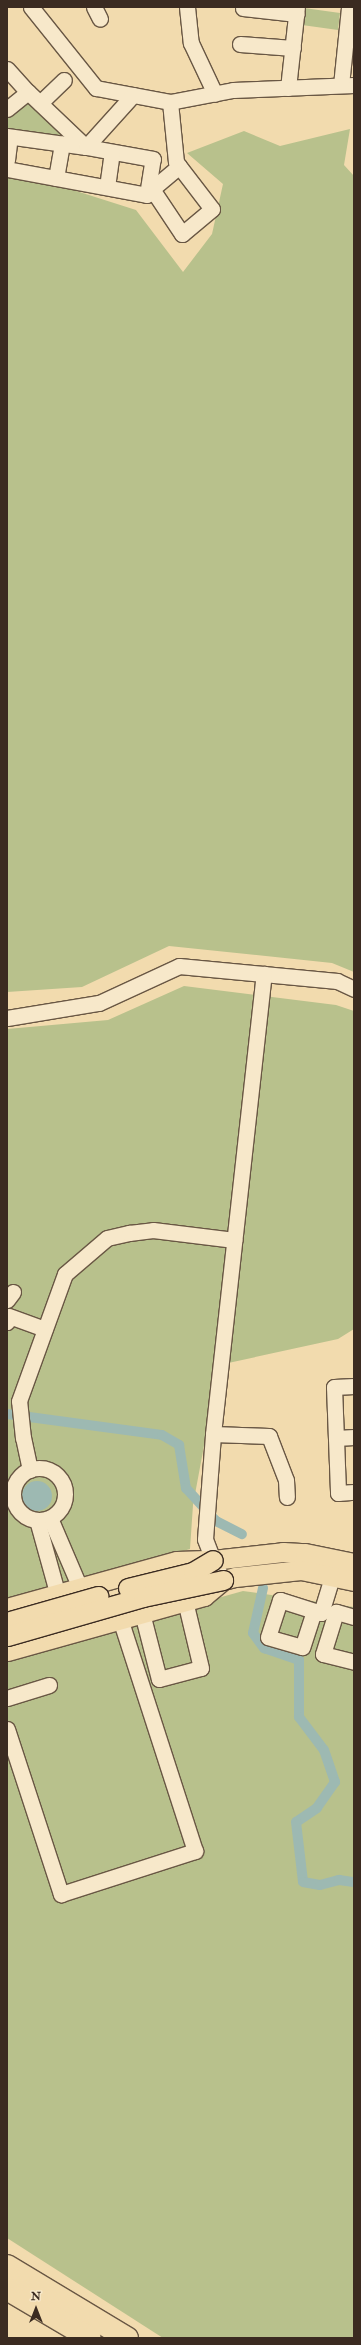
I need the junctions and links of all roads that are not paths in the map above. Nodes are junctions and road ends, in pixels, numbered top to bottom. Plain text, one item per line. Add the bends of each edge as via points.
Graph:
1 (30, 7) edge
2 (187, 7) edge
3 (349, 7) edge
4 (244, 8) edge
5 (297, 10) edge
6 (240, 44) dead end
7 (293, 48) junction
8 (7, 69) edge
9 (64, 80) dead end
10 (347, 85) edge
11 (288, 88) junction
12 (28, 92) junction
13 (214, 94) junction
14 (133, 95) junction
15 (170, 102) junction
16 (40, 103) junction
17 (7, 110) edge
18 (9, 136) edge
19 (62, 144) junction
20 (86, 147) junction
21 (112, 152) junction
22 (7, 160) edge
23 (179, 166) dead end
24 (7, 169) edge
25 (56, 178) junction
26 (107, 187) junction
27 (264, 974) junction
28 (354, 988) edge
29 (7, 1018) edge
30 (234, 1240) junction
31 (8, 1318) edge
32 (45, 1329) junction
33 (354, 1386) edge
34 (13, 1400) edge
35 (213, 1434) junction
36 (354, 1437) edge
37 (336, 1438) junction
38 (30, 1470) junction
39 (354, 1492) edge
40 (287, 1497) dead end
41 (43, 1519) junction
42 (213, 1560) junction
43 (354, 1563) edge
44 (332, 1576) junction
45 (223, 1580) junction
46 (354, 1581) edge
47 (78, 1588) junction
48 (58, 1594) junction
49 (185, 1601) junction
50 (7, 1608) edge
51 (314, 1611) dead end
52 (142, 1613) junction
53 (354, 1617) edge
54 (120, 1619) junction
55 (7, 1622) edge
56 (86, 1629) junction
57 (67, 1634) junction
58 (7, 1636) edge
59 (7, 1651) edge
60 (354, 1662) edge
61 (49, 1685) dead end
62 (7, 1698) edge
63 (7, 1728) edge
64 (7, 2266) edge
65 (7, 2289) edge
66 (90, 2338) edge
67 (127, 2338) edge

1 - 14 street via 96,88
2 - 13 street via 192,43
3 - 10 street
4 - 5 street
5 - 7 street
6 - 7 street
7 - 11 street
8 - 12 street
9 - 16 street
10 - 11 street
11 - 13 street via 233,90
12 - 16 street
12 - 17 street
13 - 15 street
14 - 15 street
14 - 20 street
15 - 23 street via 176,162
16 - 20 street
18 - 19 street
18 - 22 street
19 - 20 street
19 - 25 street
20 - 21 street
21 - 26 street
21 - 26 street via 153,159 147,195
24 - 25 street
25 - 26 street
27 - 28 street via 337,981
27 - 29 street via 179,966 99,1003
27 - 30 street
30 - 32 street via 153,1230 107,1238 65,1274
30 - 35 street
31 - 32 street
32 - 34 street
33 - 37 street via 334,1387
34 - 38 street
35 - 40 street via 269,1436 286,1480
35 - 42 street via 206,1539
36 - 37 street
37 - 39 street via 338,1492
38 - 41 street via 17,1480 13,1496 19,1511 25,1516
38 - 41 street via 47,1470 54,1474 64,1488 62,1505
41 - 47 street
41 - 48 street
42 - 43 main road via 275,1553 304,1553
42 - 45 street
42 - 47 main road via 177,1561
42 - 55 main road, bridge via 193,1572
44 - 45 main road via 288,1570
44 - 46 main road
44 - 51 street via 321,1613
45 - 49 main road via 209,1593
45 - 58 main road, bridge via 143,1597
47 - 48 main road
47 - 56 street
48 - 50 main road
48 - 57 street
49 - 52 main road
49 - 52 street via 201,1668 159,1679
52 - 54 main road
53 - 60 street via 336,1612 323,1654
54 - 56 main road
54 - 63 street via 195,1850 62,1894
56 - 57 main road
57 - 59 main road
61 - 62 street
64 - 67 highway
65 - 66 highway

